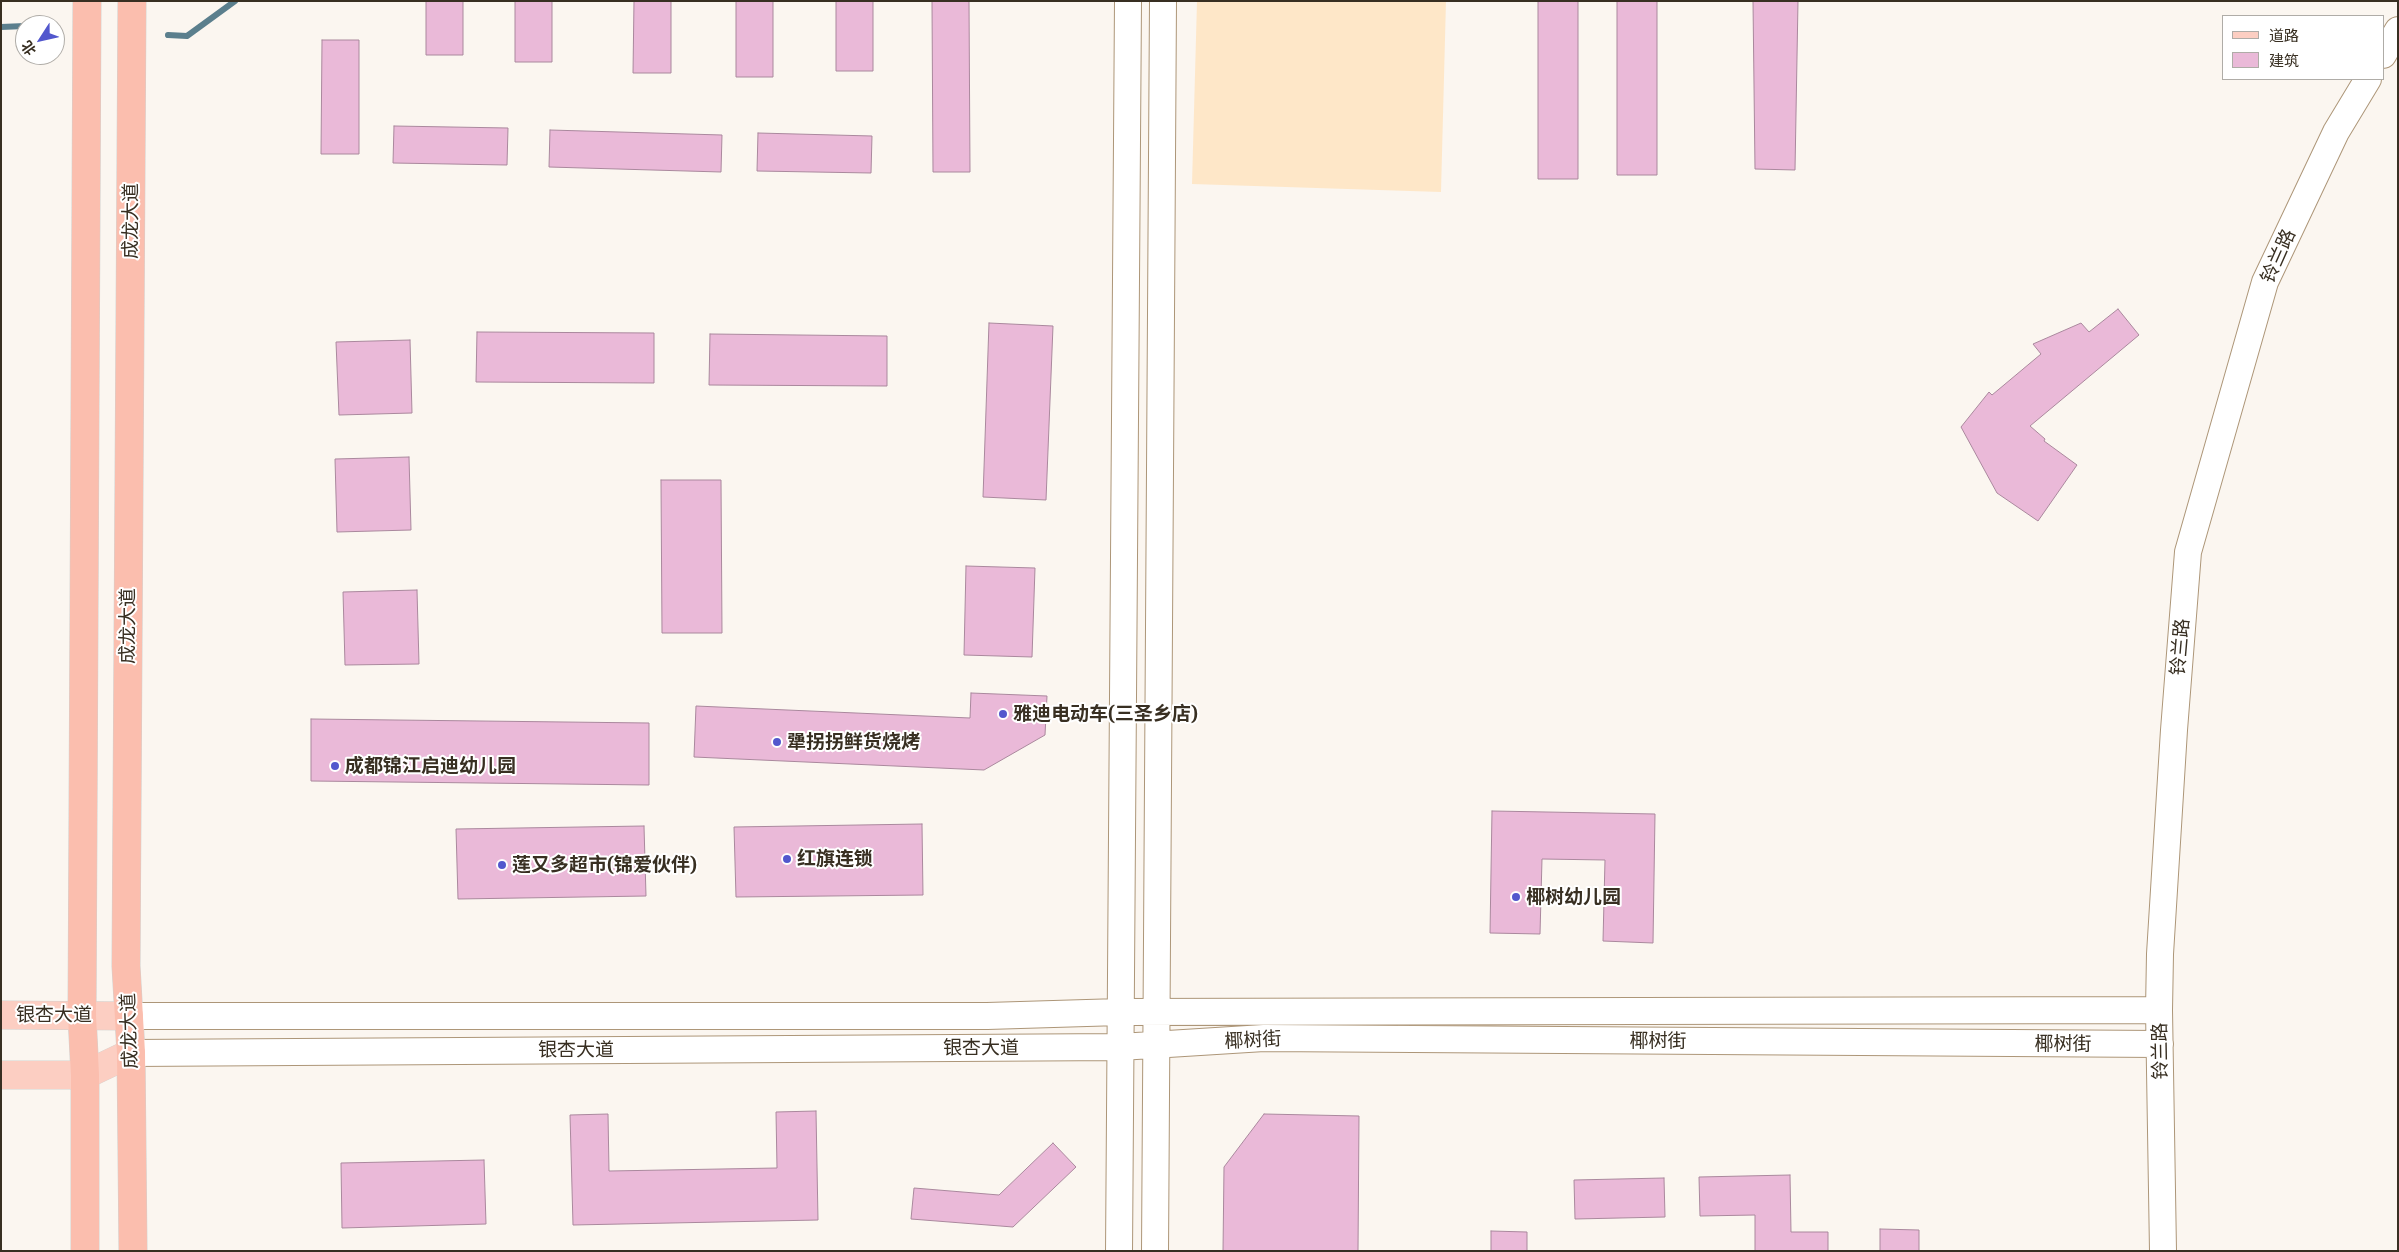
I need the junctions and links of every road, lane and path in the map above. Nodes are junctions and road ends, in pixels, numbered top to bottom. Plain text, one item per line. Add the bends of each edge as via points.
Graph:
1 (87, 1) edge
2 (132, 1) edge
3 (1128, 1) edge
4 (1163, 1) edge
5 (2398, 30) edge
6 (2384, 53) edge
7 (2367, 80) edge
8 (2159, 1010) junction
9 (1120, 1012) junction
10 (1157, 1012) junction
11 (1, 1015) edge
12 (82, 1016) junction
13 (129, 1016) junction
14 (2160, 1044) junction
15 (1156, 1046) junction
16 (1120, 1048) junction
17 (131, 1053) junction
18 (1, 1075) edge
19 (85, 1075) junction
20 (85, 1251) edge
21 (133, 1251) edge
22 (1119, 1251) edge
23 (1155, 1251) edge
24 (2163, 1251) edge

1 - 12 highway
2 - 13 highway, 成龙大道 via 126,966
3 - 9 street
4 - 10 street
5 - 6 street
7 - 8 street, 铃兰路 via 2336,132 2265,282 2188,552 2174,730
8 - 10 street, 椰树街
8 - 14 street, 铃兰路
9 - 10 street, 银杏大道
9 - 13 street, 银杏大道 via 987,1016
9 - 16 street
10 - 15 street
11 - 12 main road, 银杏大道
12 - 13 main road, 银杏大道
12 - 19 highway
13 - 17 highway, 成龙大道
14 - 15 street, 椰树街 via 1264,1038
14 - 24 street, 铃兰路
15 - 16 street, 银杏大道
15 - 23 street
16 - 17 street, 银杏大道
16 - 22 street
17 - 19 main road, 银杏大道
17 - 21 highway, 成龙大道
18 - 19 main road, 银杏大道
19 - 20 highway

